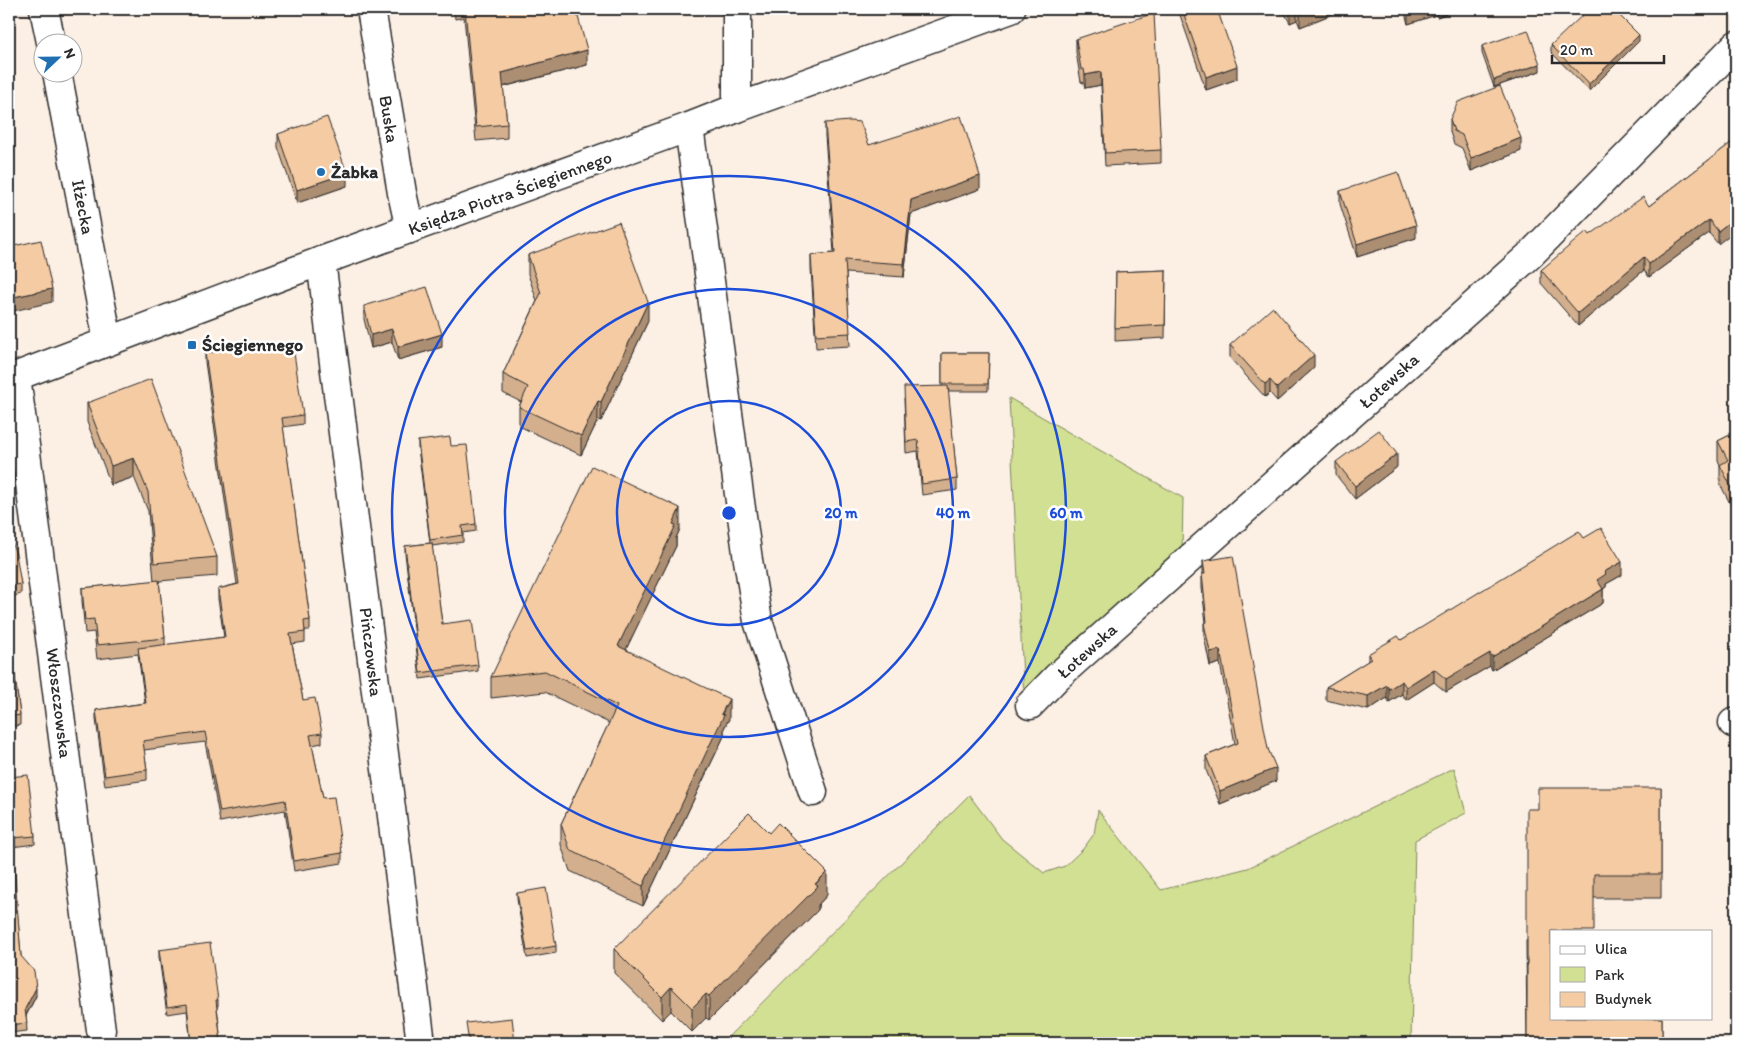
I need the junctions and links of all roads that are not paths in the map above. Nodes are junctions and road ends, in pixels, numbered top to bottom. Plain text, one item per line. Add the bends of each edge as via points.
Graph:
1 (44, 9) edge
2 (371, 9) edge
3 (737, 9) edge
4 (1011, 9) edge
5 (49, 32) edge
6 (1736, 45) edge
7 (59, 82) edge
8 (737, 108) junction
9 (689, 127) junction
10 (410, 229) junction
11 (321, 261) junction
12 (108, 341) junction
13 (13, 377) edge
14 (1030, 705) dead end
15 (813, 792) dead end
16 (101, 1030) dead end
17 (421, 1043) edge

1 - 5 street
2 - 10 street, Buska
3 - 8 street
4 - 8 street, Księdza Piotra Ściegiennego
6 - 14 street, Łotewska via 1530,255 1057,677
7 - 12 street, Iłżecka
8 - 9 street, Księdza Piotra Ściegiennego
9 - 10 street, Księdza Piotra Ściegiennego
9 - 15 street via 758,621
10 - 11 street, Księdza Piotra Ściegiennego
11 - 12 street, Księdza Piotra Ściegiennego
11 - 17 street, Pińczowska
12 - 13 street, Księdza Piotra Ściegiennego
13 - 16 street, Włoszczowska

